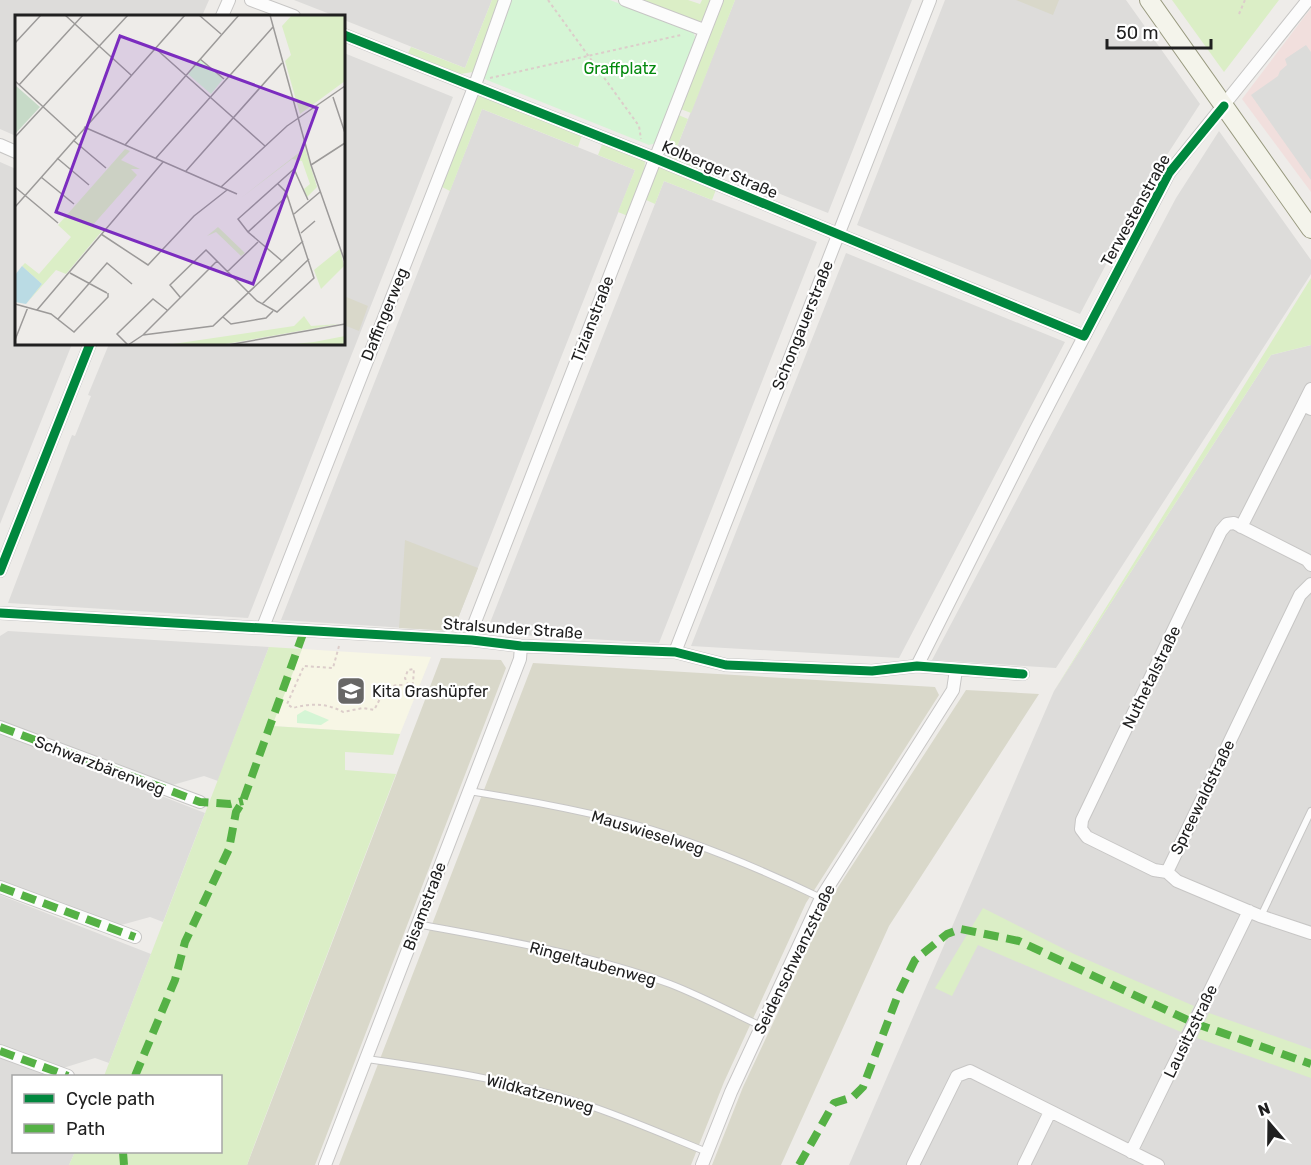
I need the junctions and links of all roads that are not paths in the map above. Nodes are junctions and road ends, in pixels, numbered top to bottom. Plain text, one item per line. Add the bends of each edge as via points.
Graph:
1 (229, 0) edge
2 (250, 0) edge
3 (505, 0) edge
4 (625, 0) edge
5 (717, 0) edge
6 (930, 0) edge
7 (1149, 0) edge
8 (1308, 0) edge
9 (222, 15) edge
10 (291, 15) edge
11 (704, 30) junction
12 (345, 35) edge
13 (475, 83) junction
14 (1224, 106) junction
15 (0, 145) edge
16 (15, 152) edge
17 (649, 156) junction
18 (1311, 228) edge
19 (838, 235) junction
20 (1084, 336) junction
21 (90, 345) edge
22 (1311, 388) edge
23 (1307, 407) edge
24 (1241, 527) junction
25 (1311, 565) edge
26 (0, 571) edge
27 (1311, 584) edge
28 (0, 614) edge
29 (263, 627) junction
30 (471, 640) junction
31 (521, 646) junction
32 (675, 652) junction
33 (917, 666) junction
34 (956, 670) junction
35 (1023, 675) dead end
36 (0, 727) edge
37 (469, 791) junction
38 (200, 802) dead end
39 (1311, 811) edge
40 (1167, 872) junction
41 (0, 887) edge
42 (821, 898) junction
43 (1254, 914) junction
44 (417, 924) junction
45 (1311, 933) edge
46 (135, 937) dead end
47 (762, 1026) junction
48 (0, 1051) edge
49 (366, 1058) junction
50 (63, 1075) edge
51 (1050, 1113) junction
52 (707, 1152) junction
53 (1131, 1152) junction
54 (325, 1165) edge
55 (702, 1165) edge
56 (914, 1165) edge
57 (1024, 1165) edge
58 (1158, 1165) edge

1 - 9 street
2 - 10 street
3 - 13 street, Daffingerweg
4 - 11 street
5 - 11 street, Tizianstraße
6 - 19 street, Schongauerstraße
7 - 14 main road
8 - 14 street, Terwestenstraße
11 - 17 street, Tizianstraße
12 - 13 street, Kolberger Straße
13 - 17 street, Kolberger Straße
13 - 29 street, Daffingerweg
14 - 18 main road
14 - 20 street, Terwestenstraße via 1169,173
15 - 16 street
17 - 19 street, Kolberger Straße
17 - 30 street, Tizianstraße
19 - 20 street, Kolberger Straße
19 - 32 street, Schongauerstraße
20 - 33 street, Terwestenstraße
21 - 26 street
22 - 23 street
23 - 24 street
24 - 25 street
24 - 40 street, Nuthetalstraße via 1227,524 1221,531 1082,820 1081,829 1087,837 1154,870
27 - 40 street, Spreewaldstraße via 1300,595
28 - 29 street, Stralsunder Straße
29 - 30 street, Stralsunder Straße
30 - 31 street, Stralsunder Straße
31 - 32 street, Stralsunder Straße
31 - 37 street, Bisamstraße via 520,659
32 - 33 street, Stralsunder Straße via 726,665 872,671
33 - 34 street, Stralsunder Straße
34 - 35 street, Stralsunder Straße
34 - 42 street, Seidenschwanzstraße via 953,690
36 - 38 street, Schwarzbärenweg
37 - 42 lane, Mauswieselweg via 619,821 757,867
37 - 44 street, Bisamstraße
39 - 43 lane, Lausitzstraße
40 - 43 street, Spreewaldstraße
41 - 46 street
42 - 47 street, Seidenschwanzstraße
43 - 45 street, Spreewaldstraße
43 - 53 street, Lausitzstraße
44 - 47 lane, Ringeltaubenweg via 604,963 670,984
44 - 49 street, Bisamstraße
47 - 52 street, Seidenschwanzstraße
48 - 50 street
49 - 52 lane, Wildkatzenweg via 532,1089 595,1107
49 - 54 street, Bisamstraße
51 - 53 street
51 - 56 street via 970,1071 963,1072 957,1076
51 - 57 street
52 - 55 street, Seidenschwanzstraße
53 - 58 street

